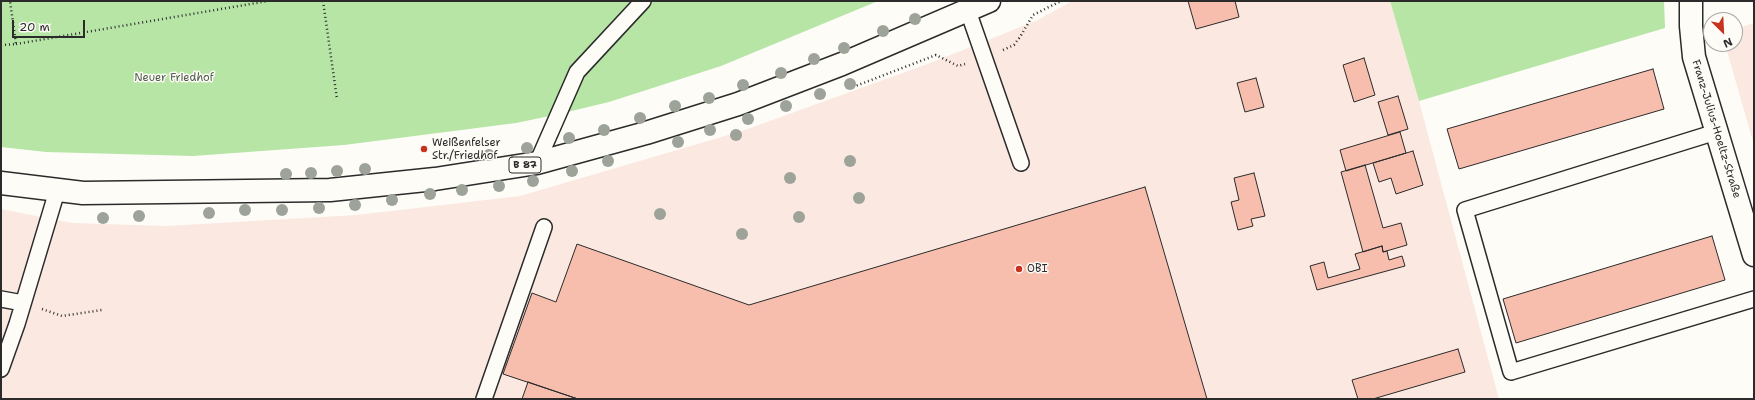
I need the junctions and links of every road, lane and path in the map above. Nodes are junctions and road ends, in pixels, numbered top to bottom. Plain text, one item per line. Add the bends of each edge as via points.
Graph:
1 (10, 1) edge
2 (268, 1) edge
3 (323, 1) edge
4 (643, 1) edge
5 (989, 1) edge
6 (1691, 1) edge
7 (968, 11) junction
8 (16, 44) junction
9 (1, 45) edge
10 (337, 99) dead end
11 (1716, 132) junction
12 (537, 163) junction
13 (1021, 163) dead end
14 (1, 184) edge
15 (57, 190) junction
16 (1749, 220) edge
17 (544, 227) dead end
18 (1754, 255) edge
19 (1, 299) edge
20 (1754, 299) edge
21 (23, 303) junction
22 (102, 310) dead end
23 (62, 316) dead end
24 (1, 369) edge
25 (484, 399) edge

1 - 8 path
2 - 8 path
3 - 10 path
4 - 12 lane via 577,72
5 - 7 main road, B 87
6 - 11 main road, Franz-Julius-Hoeltz-Straße via 1694,58
7 - 12 main road, B 87 via 738,104
7 - 13 lane
8 - 9 path
11 - 16 main road, Franz-Julius-Hoeltz-Straße
11 - 20 lane via 1465,210 1512,372
12 - 15 main road, B 87 via 435,179 330,190 149,194
14 - 15 main road, B 87
15 - 21 lane
16 - 18 main road, Franz-Julius-Hoeltz-Straße
17 - 25 lane
19 - 21 lane
21 - 24 lane
22 - 23 path

